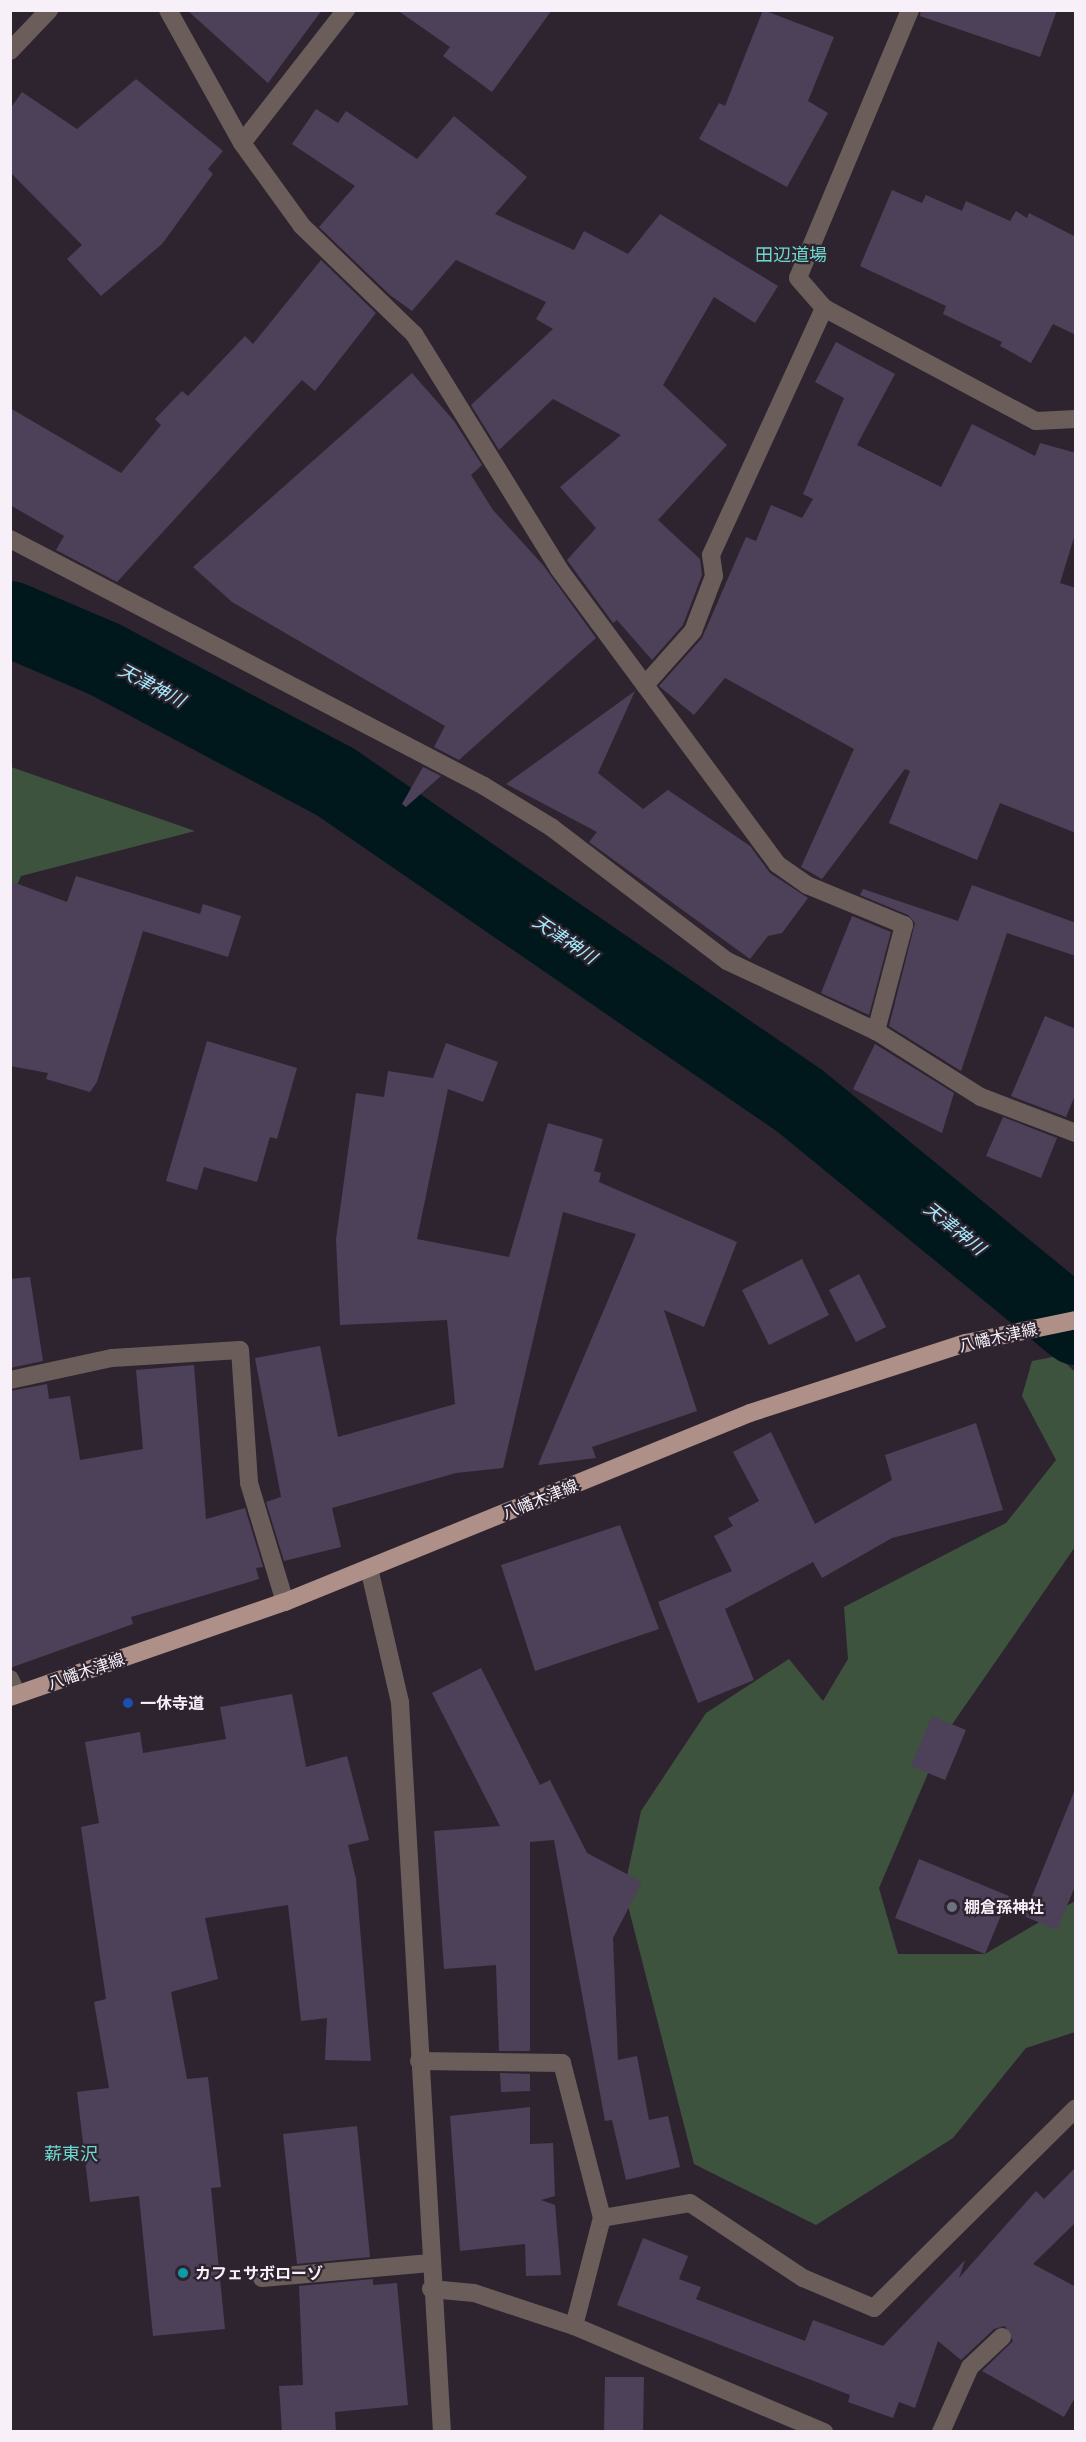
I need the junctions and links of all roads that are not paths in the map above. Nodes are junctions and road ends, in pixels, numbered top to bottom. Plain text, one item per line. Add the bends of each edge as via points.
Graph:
1 (49, 10) edge
2 (168, 10) edge
3 (346, 10) edge
4 (910, 10) edge
5 (10, 51) edge
6 (242, 143) junction
7 (824, 308) junction
8 (1076, 419) edge
9 (10, 539) edge
10 (645, 685) junction
11 (876, 1031) junction
12 (1076, 1133) edge
13 (1076, 1320) edge
14 (10, 1380) edge
15 (369, 1568) junction
16 (285, 1602) junction
17 (13, 1690) edge
18 (419, 2061) junction
19 (1076, 2108) edge
20 (602, 2218) junction
21 (430, 2263) junction
22 (262, 2278) dead end
23 (430, 2289) junction
24 (574, 2326) junction
25 (1002, 2337) dead end
26 (442, 2432) edge
27 (824, 2432) edge
28 (941, 2432) edge

1 - 5 street
2 - 6 street
3 - 6 street
4 - 7 street via 798,278
6 - 10 street via 302,226 414,334 494,471
7 - 8 street via 1036,421
7 - 10 street via 711,555 714,576 693,631
9 - 11 street via 483,786 551,827 727,961
10 - 11 street via 777,864 807,885 904,925
11 - 12 street via 981,1097
13 - 15 main road, 八幡木津線 via 966,1343 750,1413
14 - 16 street via 112,1358 240,1350 249,1483
15 - 16 main road, 八幡木津線
15 - 18 street via 400,1702
16 - 17 main road, 八幡木津線
18 - 20 street via 562,2063
18 - 21 street
19 - 20 street via 874,2308 803,2278 690,2203
20 - 24 street
21 - 22 street
21 - 23 street
23 - 24 street via 474,2293
23 - 26 street
24 - 27 street
25 - 28 street via 970,2367

